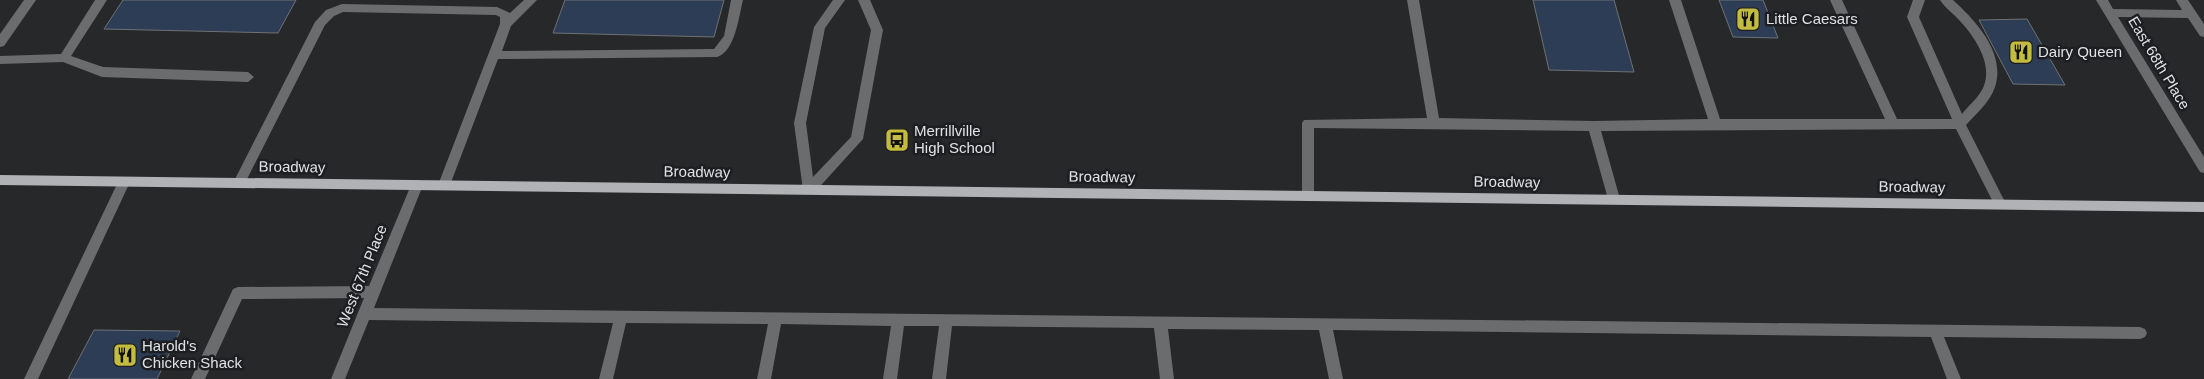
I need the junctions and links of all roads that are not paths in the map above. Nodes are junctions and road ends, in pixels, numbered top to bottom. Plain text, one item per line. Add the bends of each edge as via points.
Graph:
1 (30, 0) edge
2 (101, 0) edge
3 (531, 0) edge
4 (737, 0) edge
5 (839, 0) edge
6 (864, 0) edge
7 (1413, 0) edge
8 (1674, 0) edge
9 (1836, 0) edge
10 (1919, 0) edge
11 (1946, 0) edge
12 (2102, 0) edge
13 (2182, 0) edge
14 (2110, 13) junction
15 (2191, 14) junction
16 (506, 24) junction
17 (2204, 33) edge
18 (0, 43) edge
19 (494, 55) junction
20 (64, 58) junction
21 (0, 60) edge
22 (248, 76) dead end
23 (1434, 124) junction
24 (1716, 124) junction
25 (1893, 124) junction
26 (1960, 124) junction
27 (1594, 126) junction
28 (2204, 168) edge
29 (0, 180) edge
30 (124, 182) junction
31 (239, 183) junction
32 (417, 185) junction
33 (444, 185) junction
34 (809, 190) junction
35 (1308, 196) junction
36 (1614, 200) junction
37 (2000, 204) junction
38 (2204, 207) edge
39 (373, 292) junction
40 (364, 314) junction
41 (622, 316) junction
42 (776, 318) junction
43 (898, 320) junction
44 (946, 320) junction
45 (1160, 322) junction
46 (1325, 324) junction
47 (1935, 331) junction
48 (2140, 334) dead end
49 (31, 379) edge
50 (198, 379) edge
51 (338, 379) edge
52 (606, 379) edge
53 (764, 379) edge
54 (890, 379) edge
55 (939, 379) edge
56 (1167, 379) edge
57 (1336, 379) edge
58 (1954, 379) edge

1 - 18 street
2 - 20 street
3 - 16 street
4 - 19 street via 728,36 717,53
5 - 34 street via 820,27 800,123
6 - 34 street via 877,30 856,139
7 - 23 street
8 - 24 street
9 - 25 street
10 - 26 street via 1913,17
11 - 26 street via 1970,22 1992,63 1988,89
12 - 14 street, East 68th Place
13 - 15 street
14 - 15 street
14 - 28 street, East 68th Place
15 - 17 street
16 - 19 street
16 - 31 street via 506,15 497,11 342,8 330,13 321,22
19 - 33 street
20 - 21 street
20 - 22 street via 102,72
23 - 27 street
23 - 35 street via 1308,123
24 - 25 street
24 - 27 street
25 - 26 street
26 - 37 street
27 - 36 street
29 - 30 main road, Broadway
30 - 31 main road, Broadway
30 - 49 street
31 - 32 main road, Broadway
32 - 33 main road, Broadway
32 - 39 street, West 67th Place
33 - 34 main road, Broadway
34 - 35 main road, Broadway
35 - 36 main road, Broadway
36 - 37 main road, Broadway
37 - 38 main road, Broadway
39 - 40 street, West 67th Place
39 - 50 street via 238,293
40 - 41 street
40 - 51 street, West 67th Place
41 - 42 street
41 - 52 street
42 - 43 street
42 - 53 street
43 - 44 street
43 - 54 street
44 - 45 street
44 - 55 street
45 - 46 street
45 - 56 street
46 - 47 street
46 - 57 street
47 - 48 street
47 - 58 street

